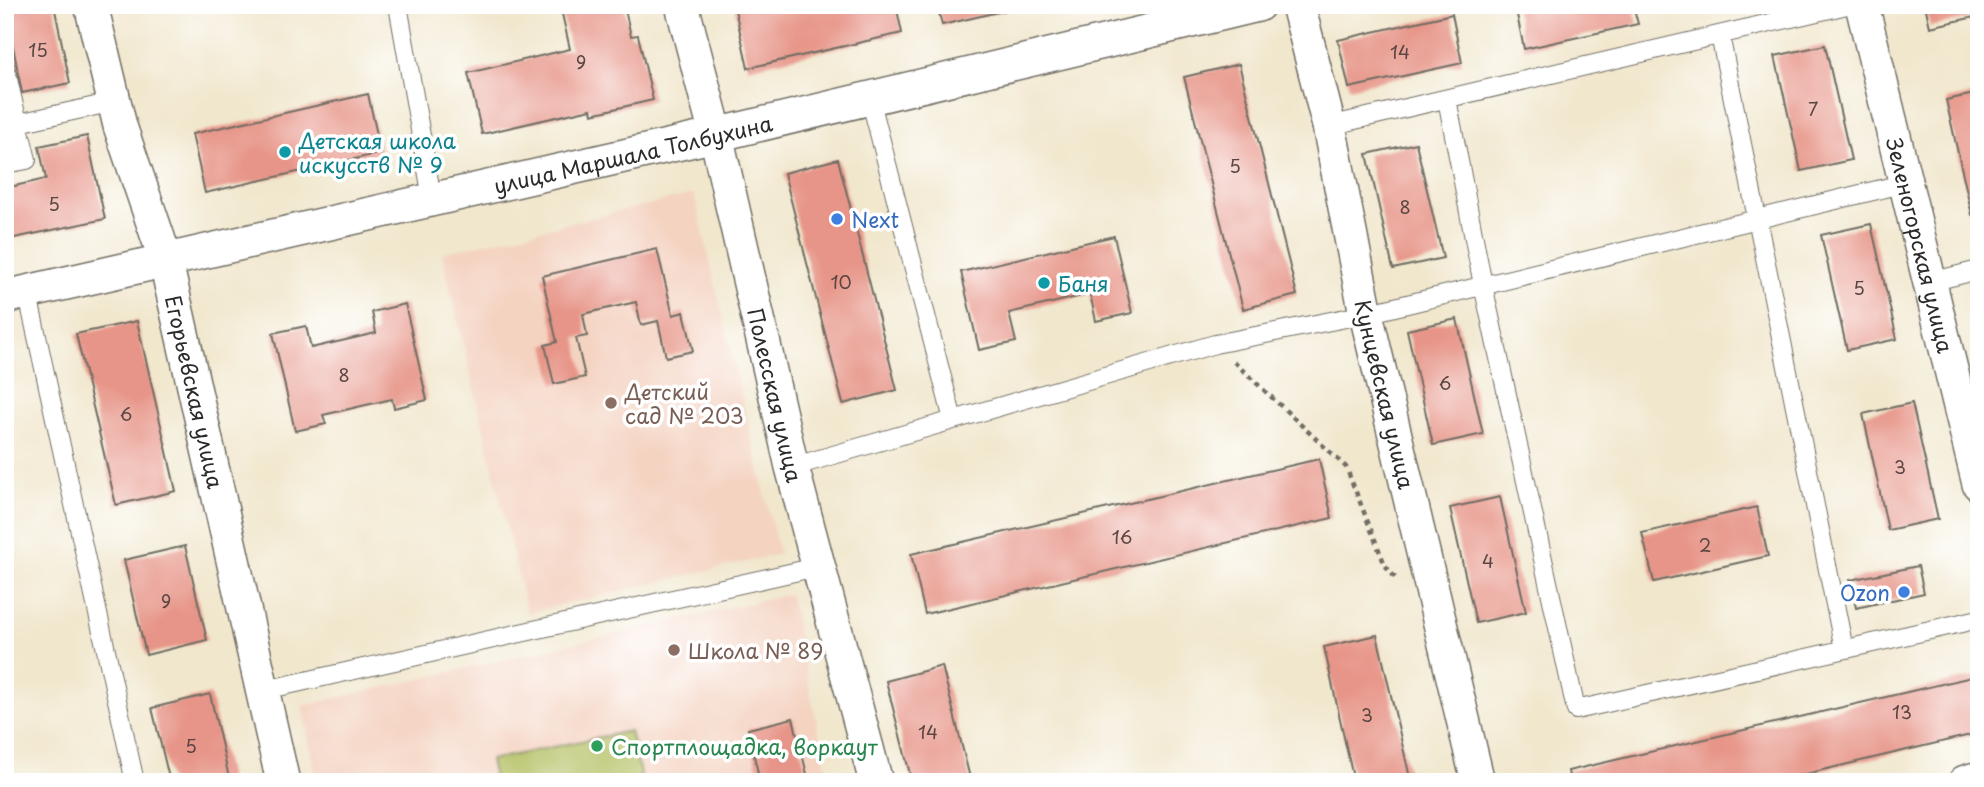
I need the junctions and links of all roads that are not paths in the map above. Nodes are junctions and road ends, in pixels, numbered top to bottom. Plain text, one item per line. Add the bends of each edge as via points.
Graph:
1 (91, 5) edge
2 (398, 5) edge
3 (682, 5) edge
4 (1258, 5) edge
5 (1298, 5) edge
6 (1847, 5) edge
7 (1863, 5) edge
8 (1720, 35) junction
9 (5, 66) edge
10 (870, 98) junction
11 (1447, 99) junction
12 (114, 102) junction
13 (18, 123) junction
14 (1329, 126) junction
15 (716, 135) junction
16 (5, 164) edge
17 (1906, 183) junction
18 (432, 198) junction
19 (1757, 220) junction
20 (165, 258) junction
21 (1979, 270) edge
22 (1930, 282) junction
23 (1483, 285) junction
24 (16, 294) edge
25 (1366, 314) junction
26 (953, 420) junction
27 (792, 467) junction
28 (1979, 484) edge
29 (821, 566) junction
30 (1979, 619) edge
31 (1844, 649) junction
32 (265, 690) junction
33 (1979, 778) edge
34 (135, 782) edge
35 (283, 782) edge
36 (876, 782) edge
37 (1478, 782) edge
38 (1965, 782) edge

1 - 12 street, Егорьевская улица
2 - 18 lane
3 - 15 street, Полесская улица
4 - 10 street, улица Маршала Толбухина
5 - 14 street, Кунцевская улица
6 - 8 lane
7 - 17 street, Зеленогорская улица
8 - 11 lane
8 - 19 lane
9 - 13 lane
10 - 15 street, улица Маршала Толбухина
10 - 26 lane
11 - 14 lane
11 - 23 lane
12 - 13 lane
12 - 20 street, Егорьевская улица
13 - 16 lane via 27,160
14 - 25 street, Кунцевская улица
15 - 18 street, улица Маршала Толбухина
15 - 27 street, Полесская улица
17 - 19 lane
17 - 22 street, Зеленогорская улица
18 - 20 street, улица Маршала Толбухина
19 - 23 lane
19 - 31 lane
20 - 24 street, улица Маршала Толбухина
20 - 32 street, Егорьевская улица
21 - 22 lane
22 - 28 street, Зеленогорская улица
23 - 25 lane
23 - 31 lane via 1576,710
24 - 34 lane
25 - 26 lane via 1214,344
25 - 37 street, Кунцевская улица
26 - 27 lane
27 - 29 street, Полесская улица
29 - 32 lane
29 - 36 street, Полесская улица
30 - 31 lane
32 - 35 street, Егорьевская улица
33 - 38 street

